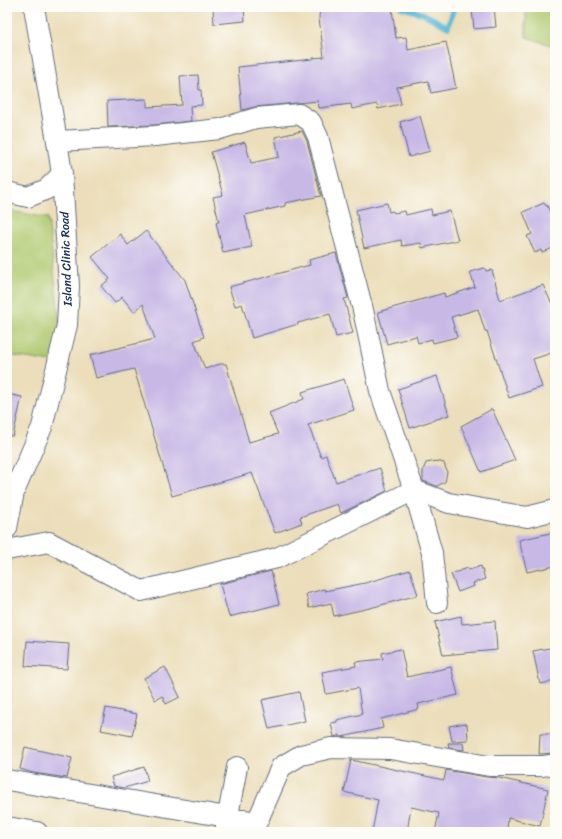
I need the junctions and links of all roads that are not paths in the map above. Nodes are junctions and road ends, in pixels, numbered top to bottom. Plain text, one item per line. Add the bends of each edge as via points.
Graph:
1 (34, 7) edge
2 (57, 140) junction
3 (62, 174) junction
4 (7, 192) edge
5 (414, 490) junction
6 (9, 493) edge
7 (555, 510) edge
8 (7, 528) edge
9 (7, 550) edge
10 (437, 603) dead end
11 (555, 764) edge
12 (237, 767) dead end
13 (7, 780) edge
14 (226, 824) edge
15 (7, 827) edge
16 (37, 832) edge

1 - 2 street, Island Clinic Road
2 - 3 street, Island Clinic Road
2 - 5 street via 155,136 220,129 256,118 299,114 311,122 318,137 363,310 380,391
3 - 4 street via 47,189 28,197
3 - 6 street, Island Clinic Road via 69,286 67,325 42,427
5 - 7 street via 449,503 527,517
5 - 9 street via 278,558 142,591 49,542
5 - 10 street via 432,553
6 - 8 street, Island Clinic Road
11 - 14 street via 489,766 390,749 331,748 301,755 281,767 257,822
12 - 14 street
13 - 14 street
15 - 16 street

